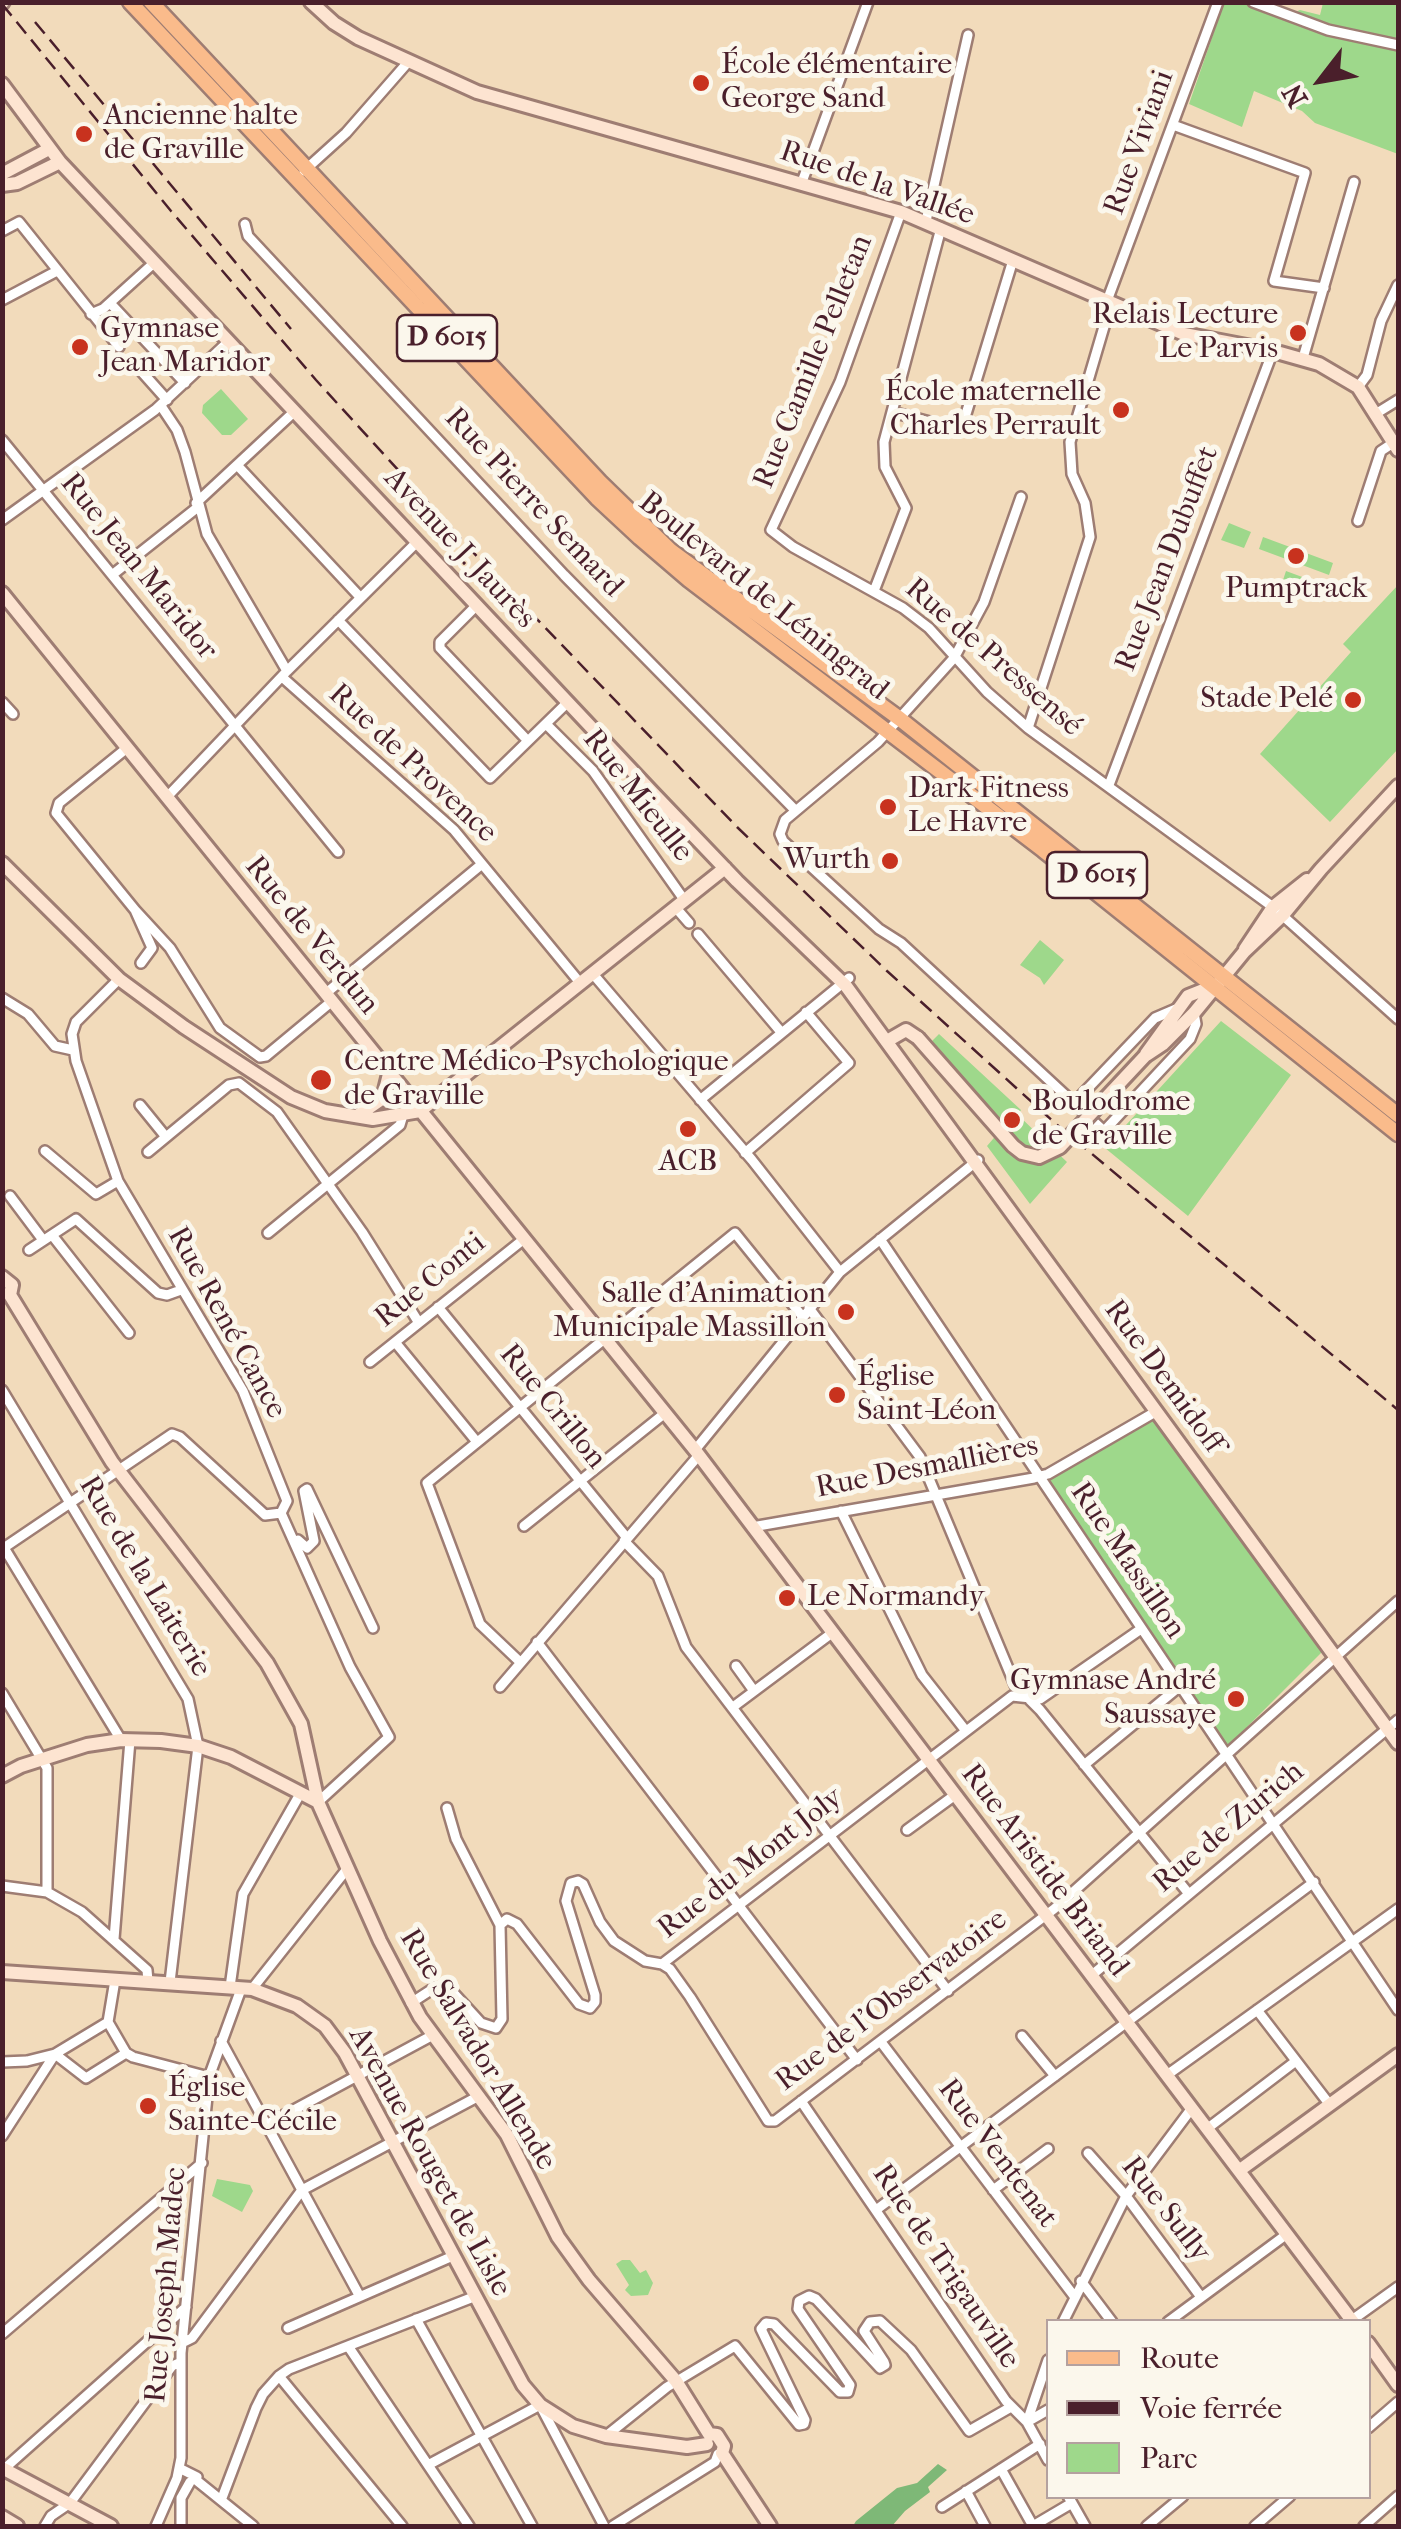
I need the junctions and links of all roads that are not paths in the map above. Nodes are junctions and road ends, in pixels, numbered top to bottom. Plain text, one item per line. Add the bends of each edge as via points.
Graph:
1 (130, 2) edge
2 (152, 2) edge
3 (312, 2) edge
4 (868, 2) edge
5 (1218, 2) edge
6 (1253, 2) edge
7 (968, 35) dead end
8 (1398, 45) edge
9 (409, 61) junction
10 (2, 84) edge
11 (1173, 125) junction
12 (49, 149) junction
13 (60, 162) junction
14 (2, 174) edge
15 (301, 174) junction
16 (802, 182) junction
17 (1354, 182) dead end
18 (2, 185) edge
19 (901, 212) junction
20 (926, 221) junction
21 (245, 224) dead end
22 (941, 228) junction
23 (2, 231) edge
24 (1013, 260) junction
25 (156, 262) junction
26 (56, 270) junction
27 (1398, 285) edge
28 (1324, 288) junction
29 (2, 300) edge
30 (1109, 302) junction
31 (110, 303) junction
32 (92, 314) junction
33 (229, 341) junction
34 (119, 347) dead end
35 (1273, 350) junction
36 (1304, 358) junction
37 (142, 372) dead end
38 (185, 383) junction
39 (1358, 388) junction
40 (1398, 400) edge
41 (164, 403) junction
42 (295, 411) junction
43 (892, 412) junction
44 (1377, 414) junction
45 (2, 440) edge
46 (1396, 446) edge
47 (237, 465) junction
48 (43, 490) junction
49 (1021, 497) dead end
50 (197, 505) junction
51 (2, 520) edge
52 (1358, 521) dead end
53 (770, 530) joint
54 (417, 542) junction
55 (112, 575) junction
56 (874, 591) junction
57 (2, 593) edge
58 (360, 597) junction
59 (477, 606) junction
60 (338, 620) junction
61 (954, 658) junction
62 (285, 674) junction
63 (2, 702) edge
64 (568, 702) junction
65 (12, 714) dead end
66 (900, 719) junction
67 (546, 724) junction
68 (235, 725) junction
69 (1028, 728) junction
70 (888, 732) junction
71 (528, 741) junction
72 (128, 748) junction
73 (1109, 785) junction
74 (1398, 786) edge
75 (167, 797) junction
76 (794, 810) junction
77 (338, 852) dead end
78 (2, 863) edge
79 (482, 864) junction
80 (726, 868) junction
81 (680, 904) junction
82 (135, 910) junction
83 (1278, 911) junction
84 (688, 923) dead end
85 (698, 934) dead end
86 (140, 962) dead end
87 (593, 974) junction
88 (119, 979) junction
89 (846, 980) junction
90 (1218, 981) junction
91 (582, 984) junction
92 (2, 998) edge
93 (328, 998) junction
94 (809, 1009) junction
95 (1176, 1009) junction
96 (1194, 1013) junction
97 (1398, 1019) edge
98 (781, 1032) junction
99 (890, 1038) junction
100 (73, 1050) junction
101 (1145, 1056) junction
102 (390, 1074) junction
103 (700, 1100) junction
104 (1074, 1103) junction
105 (140, 1104) dead end
106 (420, 1112) junction
107 (402, 1115) junction
108 (1398, 1115) edge
109 (352, 1117) junction
110 (1398, 1134) edge
111 (166, 1137) junction
112 (46, 1151) dead end
113 (148, 1152) dead end
114 (745, 1153) junction
115 (976, 1161) junction
116 (118, 1181) junction
117 (330, 1184) junction
118 (10, 1196) dead end
119 (268, 1234) dead end
120 (47, 1237) junction
121 (524, 1239) junction
122 (880, 1239) junction
123 (29, 1250) dead end
124 (840, 1272) junction
125 (2, 1277) edge
126 (180, 1290) junction
127 (6, 1297) edge
128 (438, 1307) junction
129 (806, 1312) junction
130 (419, 1322) junction
131 (129, 1333) dead end
132 (604, 1339) junction
133 (395, 1342) junction
134 (370, 1362) dead end
135 (2, 1390) edge
136 (520, 1407) junction
137 (1157, 1411) junction
138 (665, 1413) junction
139 (477, 1442) junction
140 (697, 1453) junction
141 (118, 1469) junction
142 (1040, 1477) junction
143 (580, 1482) junction
144 (937, 1494) junction
145 (70, 1502) junction
146 (841, 1510) junction
147 (282, 1512) junction
148 (524, 1526) dead end
149 (752, 1527) junction
150 (626, 1540) junction
151 (3, 1547) edge
152 (1398, 1601) edge
153 (374, 1628) dead end
154 (1141, 1629) junction
155 (832, 1632) junction
156 (537, 1642) junction
157 (1336, 1656) junction
158 (520, 1662) junction
159 (736, 1666) dead end
160 (1180, 1686) junction
161 (500, 1687) dead end
162 (754, 1691) junction
163 (2, 1692) edge
164 (1026, 1698) junction
165 (732, 1707) junction
166 (1393, 1724) edge
167 (966, 1730) junction
168 (126, 1740) junction
169 (1398, 1742) edge
170 (198, 1746) junction
171 (1227, 1756) junction
172 (43, 1758) junction
173 (927, 1760) junction
174 (1084, 1765) junction
175 (2, 1776) edge
176 (300, 1794) junction
177 (954, 1795) junction
178 (318, 1802) junction
179 (447, 1808) dead end
180 (1274, 1824) junction
181 (906, 1830) dead end
182 (831, 1834) junction
183 (1138, 1834) junction
184 (347, 1869) junction
185 (1314, 1882) junction
186 (2, 1886) edge
187 (47, 1892) junction
188 (1189, 1894) junction
189 (736, 1906) junction
190 (1398, 1909) edge
191 (1046, 1916) junction
192 (500, 1925) junction
193 (114, 1938) junction
194 (1353, 1942) junction
195 (662, 1964) junction
196 (2, 1972) edge
197 (1092, 1976) junction
198 (114, 1980) junction
199 (148, 1981) junction
200 (170, 1982) junction
201 (241, 1988) junction
202 (948, 1991) junction
203 (411, 2002) junction
204 (1258, 2010) junction
205 (1398, 2010) edge
206 (1127, 2021) junction
207 (108, 2022) junction
208 (433, 2034) junction
209 (1022, 2036) dead end
210 (221, 2041) junction
211 (880, 2042) junction
212 (126, 2053) junction
213 (56, 2054) junction
214 (1398, 2055) edge
215 (856, 2060) junction
216 (1296, 2060) junction
217 (2, 2062) edge
218 (1168, 2075) junction
219 (358, 2076) junction
220 (1054, 2076) junction
221 (210, 2077) junction
222 (479, 2096) junction
223 (802, 2101) junction
224 (1330, 2105) junction
225 (1192, 2108) junction
226 (266, 2125) junction
227 (1208, 2128) junction
228 (2, 2136) edge
229 (392, 2142) junction
230 (960, 2147) junction
231 (1048, 2149) dead end
232 (1088, 2154) dead end
233 (202, 2163) junction
234 (1240, 2170) junction
235 (302, 2190) junction
236 (993, 2190) junction
237 (1126, 2196) junction
238 (876, 2210) junction
239 (1288, 2234) junction
240 (453, 2256) junction
241 (1081, 2281) junction
242 (1398, 2287) edge
243 (360, 2295) junction
244 (476, 2296) junction
245 (1074, 2296) junction
246 (1201, 2298) junction
247 (186, 2307) junction
248 (416, 2319) junction
249 (1065, 2319) edge
250 (1110, 2319) edge
251 (1172, 2319) edge
252 (1352, 2319) edge
253 (1356, 2319) edge
254 (288, 2328) dead end
255 (2, 2334) edge
256 (182, 2343) junction
257 (348, 2346) junction
258 (1371, 2347) edge
259 (181, 2362) junction
260 (1046, 2366) edge
261 (279, 2376) junction
262 (676, 2381) junction
263 (1398, 2385) edge
264 (1398, 2402) edge
265 (540, 2406) junction
266 (1011, 2407) junction
267 (1046, 2411) edge
268 (1027, 2422) junction
269 (1371, 2425) edge
270 (606, 2436) junction
271 (481, 2437) junction
272 (1040, 2444) junction
273 (714, 2446) junction
274 (1046, 2456) edge
275 (428, 2466) junction
276 (1001, 2468) junction
277 (3, 2469) edge
278 (178, 2473) junction
279 (193, 2481) junction
280 (966, 2491) junction
281 (176, 2496) junction
282 (1398, 2496) edge
283 (222, 2498) junction
284 (1179, 2499) edge
285 (1286, 2499) edge
286 (1070, 2500) edge
287 (70, 2502) junction
288 (942, 2507) dead end
289 (2, 2518) edge
290 (17, 2526) edge
291 (45, 2526) edge
292 (111, 2526) edge
293 (156, 2526) edge
294 (181, 2526) edge
295 (253, 2526) edge
296 (402, 2526) edge
297 (469, 2526) edge
298 (532, 2526) edge
299 (604, 2526) edge
300 (613, 2526) edge
301 (770, 2526) edge
302 (986, 2526) edge
303 (1033, 2526) edge
304 (1085, 2526) edge
305 (1147, 2526) edge
306 (1255, 2526) edge
307 (1364, 2526) edge

1 - 15 main road, Boulevard de Léningrad / D 6015
2 - 15 main road, Boulevard de Léningrad / D 6015
3 - 9 street, Rue de la Vallée via 342,28
4 - 16 street
5 - 11 street, Rue Viviani
6 - 8 street via 1328,30
7 - 20 street
9 - 15 street
9 - 16 street, Rue de la Vallée via 477,92
10 - 12 street, Avenue J. Jaurès
11 - 28 street via 1306,173 1274,280
11 - 30 street, Rue Viviani
12 - 13 street, Avenue J. Jaurès
12 - 14 street
13 - 18 street
13 - 25 street, Avenue J. Jaurès
15 - 66 main road, Boulevard de Léningrad / D 6015 via 671,552
15 - 70 main road, Boulevard de Léningrad / D 6015 via 598,498 689,580
16 - 19 street, Rue de la Vallée
17 - 28 street
19 - 20 street, Rue de la Vallée
19 - 53 street, Rue Camille Pelletan via 840,382
20 - 22 street, Rue de la Vallée
21 - 76 street, Rue Pierre Semard via 248,236 564,575
22 - 24 street, Rue de la Vallée
22 - 43 street
23 - 26 street via 19,222
24 - 30 street, Rue de la Vallée
24 - 43 street via 966,414 945,426
25 - 31 street
25 - 33 street, Avenue J. Jaurès
26 - 29 street
26 - 32 street
27 - 39 street
28 - 36 street
30 - 35 street, Rue de la Vallée via 1184,334
30 - 69 street, Rue Viviani via 1070,442 1090,537
31 - 32 street
31 - 38 street
32 - 34 street
33 - 38 street
33 - 42 street, Avenue J. Jaurès
35 - 36 street, Rue de la Vallée
35 - 73 street, Rue Jean Dubuffet
36 - 39 street, Rue de la Vallée
37 - 41 street, Rue de Provence
38 - 41 street
39 - 44 street, Rue de la Vallée
40 - 44 street
41 - 48 street
41 - 50 street, Rue de Provence via 186,452
42 - 47 street
42 - 54 street, Avenue J. Jaurès
43 - 56 street via 882,455 906,508
44 - 46 street, Rue de la Vallée
45 - 48 street, Rue Jean Maridor
46 - 52 street via 1381,451
47 - 50 street
47 - 58 street
48 - 51 street
48 - 55 street, Rue Jean Maridor
49 - 61 street via 969,636
50 - 55 street
50 - 62 street, Rue de Provence
53 - 56 street, Rue de Pressensé
54 - 58 street
54 - 59 street, Avenue J. Jaurès
55 - 68 street, Rue Jean Maridor
56 - 61 street, Rue de Pressensé via 930,628
57 - 72 street, Rue de Verdun
58 - 60 street
59 - 64 street, Avenue J. Jaurès
59 - 71 street via 440,648
60 - 62 street
60 - 71 street via 490,778
61 - 66 street
61 - 69 street, Rue de Pressensé
62 - 68 street
62 - 79 street, Rue de Provence via 454,830
63 - 65 street
64 - 67 street
64 - 80 street, Avenue J. Jaurès
66 - 70 street
66 - 90 main road, Boulevard de Léningrad / D 6015
67 - 71 street
67 - 81 street, Rue Mieulle via 593,771
68 - 75 street
68 - 77 street, Rue Jean Maridor
69 - 73 street, Rue de Pressensé
70 - 76 street
70 - 90 main road, Boulevard de Léningrad / D 6015
72 - 75 street, Rue de Verdun
72 - 82 street via 56,812
73 - 83 street, Rue de Pressensé
74 - 83 street
75 - 93 street, Rue de Verdun
76 - 104 street via 779,829 783,841
78 - 88 street
79 - 91 street, Rue de Provence
79 - 93 street
80 - 81 street
80 - 89 street, Avenue J. Jaurès
81 - 84 street, Rue Mieulle
81 - 87 street
82 - 86 street via 152,948
82 - 93 street via 170,948 220,1028 260,1056
83 - 90 street
83 - 97 street, Rue de Pressensé
85 - 98 street
87 - 91 street
87 - 103 street
88 - 100 street via 80,1015
88 - 109 street via 291,1097
89 - 94 street
89 - 99 street, Avenue J. Jaurès
90 - 95 street via 1192,992
90 - 96 street
90 - 108 main road, D 6015
90 - 110 main road, Boulevard de Léningrad / D 6015
91 - 106 street
92 - 100 street via 28,1014 55,1046
93 - 102 street, Rue de Verdun
94 - 98 street
94 - 114 street via 850,1062
95 - 101 street
95 - 104 street via 1155,1018
96 - 101 street
96 - 104 street via 1190,1039 1104,1131
98 - 103 street
99 - 101 street, bridge via 906,1030 918,1038 1013,1146 1039,1158 1060,1147
99 - 115 street, Rue Demidoff
100 - 116 street, Rue René Cance
102 - 106 street, Rue de Verdun
102 - 109 street via 378,1104
103 - 114 street
105 - 111 street
106 - 107 street
106 - 121 street, Rue de Verdun
107 - 109 street
107 - 117 street via 400,1125
111 - 113 street
111 - 117 street via 230,1084 239,1084 277,1112
112 - 116 street via 96,1194
114 - 124 street
115 - 122 street
115 - 137 street, Rue Demidoff
116 - 126 street, Rue René Cance
117 - 119 street
117 - 130 street
118 - 120 street
120 - 123 street
120 - 126 street via 76,1219 158,1293
120 - 131 street
121 - 128 street, Rue Conti
121 - 132 street, Rue de Verdun
122 - 124 street
122 - 142 street, Rue Massillon
124 - 129 street
125 - 127 street, Rue Salvador Allende via 12,1285
126 - 147 street, Rue René Cance via 243,1391 286,1496
127 - 141 street, Rue Salvador Allende
128 - 130 street, Rue Conti
128 - 136 street, Rue Crillon
129 - 132 street via 735,1232
129 - 140 street
129 - 144 street via 920,1456
130 - 133 street, Rue Conti
132 - 136 street
132 - 138 street, Rue de Verdun
133 - 134 street, Rue Conti
133 - 139 street
135 - 145 street, Rue de la Laiterie
136 - 139 street
136 - 143 street, Rue Crillon
137 - 142 street, Rue Desmallières
137 - 157 street, Rue Demidoff
138 - 140 street, Rue de Verdun
138 - 143 street
139 - 158 street via 426,1482 480,1624
140 - 149 street, Rue Aristide Briand
140 - 150 street
141 - 145 street
141 - 147 street via 172,1434 258,1510
141 - 178 street, Rue Salvador Allende via 267,1663 301,1724
142 - 144 street, Rue Desmallières
142 - 154 street, Rue Massillon
143 - 148 street
143 - 150 street, Rue Crillon
144 - 146 street, Rue Desmallières
144 - 164 street via 1007,1671
145 - 151 street
145 - 170 street, Rue de la Laiterie via 188,1699
146 - 149 street, Rue Desmallières
146 - 167 street via 922,1675
147 - 153 street via 301,1544 310,1547 307,1489
147 - 178 street, Rue René Cance via 350,1667 389,1736
149 - 155 street, Rue Aristide Briand
150 - 156 street
150 - 165 street, Rue Crillon via 658,1576 686,1647
151 - 168 street
152 - 157 street, Rue de l'Observatoire
154 - 160 street, Rue Massillon
154 - 164 street, Rue du Mont Joly via 1040,1699
155 - 162 street
155 - 173 street, Rue Aristide Briand
156 - 158 street
156 - 189 street
157 - 166 street, Rue Demidoff
157 - 171 street, Rue de l'Observatoire
158 - 161 street
159 - 162 street
160 - 171 street, Rue Massillon
160 - 174 street
162 - 165 street
163 - 172 street
164 - 167 street, Rue du Mont Joly via 1012,1696
164 - 174 street
165 - 182 street, Rue Crillon
166 - 169 street, Rue Demidoff
166 - 180 street, Rue de Zurich
167 - 173 street, Rue du Mont Joly
168 - 170 street
168 - 172 street
168 - 193 street
170 - 176 street
170 - 200 street, Rue de la Laiterie
171 - 180 street, Rue Massillon
171 - 183 street, Rue de l'Observatoire
172 - 175 street
172 - 187 street
173 - 177 street, Rue Aristide Briand
173 - 182 street, Rue du Mont Joly
174 - 183 street
176 - 178 street
176 - 201 street via 243,1894
177 - 181 street
177 - 191 street, Rue Aristide Briand
178 - 184 street, Rue Salvador Allende
179 - 192 street
180 - 185 street, Rue Massillon
180 - 188 street, Rue de Zurich
182 - 189 street, Rue du Mont Joly
182 - 202 street, Rue Crillon
183 - 188 street
183 - 191 street, Rue de l'Observatoire
184 - 201 street, Rue Joseph Madec
184 - 203 street, Rue Salvador Allende
185 - 194 street, Rue Massillon
185 - 206 street
186 - 187 street
187 - 193 street
188 - 197 street, Rue de Zurich
189 - 195 street, Rue du Mont Joly
189 - 215 street
190 - 194 street
191 - 197 street, Rue Aristide Briand
191 - 202 street, Rue de l'Observatoire
192 - 195 street, Rue du Mont Joly via 507,1919 517,1924 579,2004 590,2008 595,1994 566,1901 568,1887 578,1881 614,1941
192 - 203 street via 502,2019 496,2028 481,2022 449,1988 434,1988
193 - 199 street via 147,1970
194 - 204 street
194 - 205 street, Rue Massillon
195 - 223 street, Rue de l'Observatoire via 768,2122
196 - 198 street, Avenue Rouget de Lisle
197 - 206 street, Rue Aristide Briand
198 - 199 street, Avenue Rouget de Lisle
198 - 207 street
199 - 200 street, Avenue Rouget de Lisle
200 - 201 street, Avenue Rouget de Lisle
201 - 210 street, Rue Joseph Madec
201 - 219 street, Avenue Rouget de Lisle via 297,2006 324,2026
202 - 211 street, Rue de l'Observatoire
203 - 208 street, Rue Salvador Allende
204 - 216 street
204 - 218 street
206 - 218 street, Rue Aristide Briand
206 - 220 street
207 - 212 street
207 - 213 street
208 - 219 street
208 - 222 street, Rue Salvador Allende
209 - 220 street
210 - 221 street, Rue Joseph Madec
210 - 226 street
211 - 215 street, Rue de l'Observatoire
211 - 230 street, Rue Ventenat
212 - 213 street via 86,2078
212 - 221 street
213 - 217 street
213 - 228 street
214 - 224 street
215 - 223 street, Rue de l'Observatoire
216 - 224 street
216 - 227 street
218 - 225 street, Rue Aristide Briand
219 - 226 street
219 - 229 street, Avenue Rouget de Lisle
220 - 230 street
221 - 233 street, Rue Joseph Madec
222 - 229 street
222 - 262 street, Rue Salvador Allende via 507,2135 558,2237
223 - 238 street, Rue de Trigauville
224 - 234 street
225 - 227 street, Rue Aristide Briand
225 - 237 street
226 - 235 street
227 - 234 street, Rue Aristide Briand
229 - 235 street
229 - 240 street, Avenue Rouget de Lisle
230 - 236 street, Rue Ventenat
230 - 238 street
231 - 236 street
232 - 237 street, Rue Sully
233 - 247 street, Rue Joseph Madec
233 - 255 street
234 - 239 street, Rue Aristide Briand
235 - 243 street
235 - 256 street
236 - 245 street, Rue Ventenat
237 - 241 street
237 - 246 street, Rue Sully
238 - 266 street, Rue de Trigauville
239 - 246 street
239 - 252 street, Rue Aristide Briand
240 - 243 street
240 - 244 street, Avenue Rouget de Lisle
241 - 245 street
241 - 250 street
242 - 253 street
243 - 254 street
244 - 248 street
244 - 265 street, Avenue Rouget de Lisle
245 - 249 street
246 - 251 street
247 - 256 street, Rue Joseph Madec
247 - 277 street
248 - 257 street
248 - 271 street
256 - 259 street, Rue Joseph Madec
257 - 261 street
257 - 275 street
258 - 263 street
259 - 278 street, Rue Joseph Madec
259 - 287 street
260 - 268 street
261 - 283 street via 256,2408
261 - 296 street
262 - 266 street via 735,2346 804,2424 761,2329 774,2324 840,2392 848,2392 850,2385 798,2310 809,2296 880,2368 884,2362 864,2331 880,2321 911,2350 969,2431
262 - 270 street
262 - 273 street, Rue Salvador Allende
264 - 269 street
265 - 270 street, Avenue Rouget de Lisle
265 - 271 street
265 - 299 street
266 - 268 street, Rue de Trigauville
267 - 268 street
268 - 272 street, Rue de Trigauville
270 - 273 street, Avenue Rouget de Lisle
271 - 275 street
271 - 298 street
272 - 274 street, Rue de Trigauville
272 - 276 street
273 - 300 street via 715,2462
273 - 301 street, Rue Salvador Allende
275 - 297 street
276 - 280 street
276 - 303 street
277 - 287 street
278 - 279 street
278 - 281 street, Rue Joseph Madec
279 - 281 street
279 - 283 street
280 - 288 street
280 - 302 street
281 - 293 street, Rue Joseph Madec
281 - 294 street
282 - 307 street
283 - 295 street
284 - 305 street
285 - 306 street
286 - 303 street
286 - 304 street
287 - 291 street
287 - 292 street
289 - 290 street

